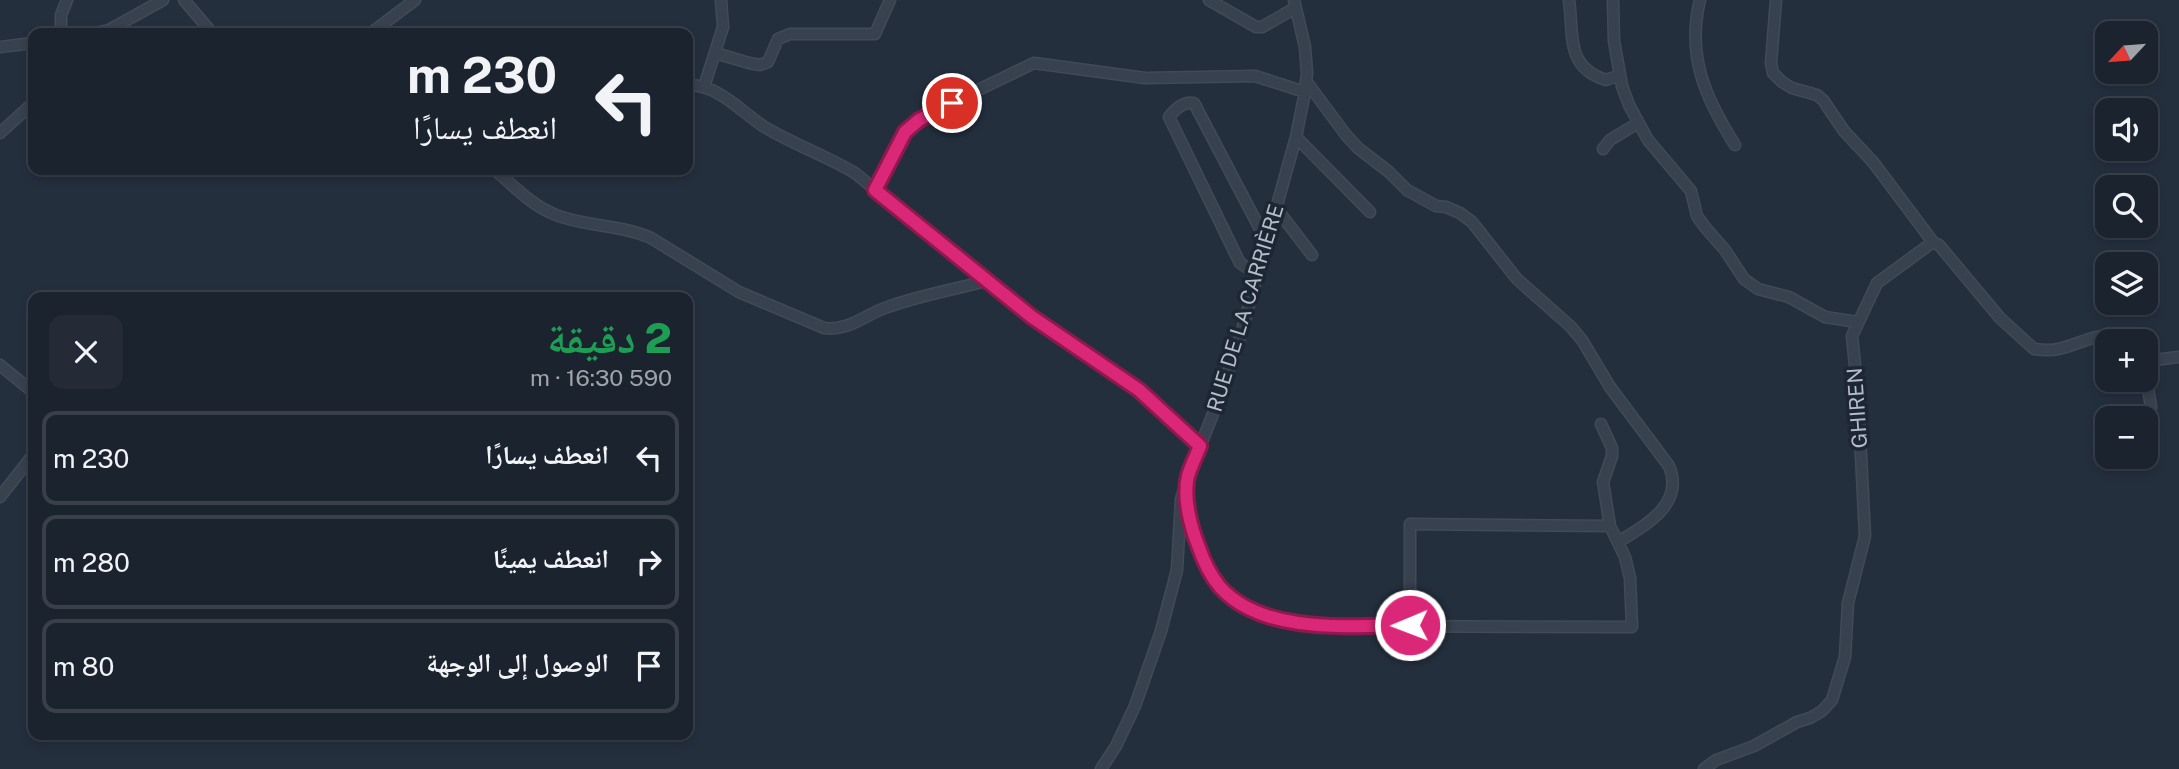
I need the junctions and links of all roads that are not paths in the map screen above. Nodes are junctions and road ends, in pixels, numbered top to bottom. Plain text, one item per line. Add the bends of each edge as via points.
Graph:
1 (67, 0) edge
2 (163, 0) edge
3 (184, 0) edge
4 (415, 0) edge
5 (721, 0) edge
6 (890, 0) edge
7 (1209, 0) edge
8 (1569, 0) edge
9 (1613, 0) edge
10 (1700, 0) edge
11 (1776, 0) edge
12 (1295, 4) edge
13 (61, 28) edge
14 (113, 28) edge
15 (208, 28) edge
16 (378, 28) edge
17 (28, 44) edge
18 (0, 47) edge
19 (715, 53) junction
20 (1619, 75) junction
21 (693, 86) edge
22 (1306, 86) junction
23 (704, 87) junction
24 (28, 108) edge
25 (1637, 123) junction
26 (0, 133) edge
27 (1296, 137) junction
28 (1735, 145) dead end
29 (1603, 149) dead end
30 (501, 175) edge
31 (875, 190) junction
32 (1276, 208) junction
33 (1370, 212) dead end
34 (1267, 236) junction
35 (1933, 242) junction
36 (1312, 255) dead end
37 (1256, 274) junction
38 (986, 281) junction
39 (1857, 322) junction
40 (2095, 338) edge
41 (2179, 357) edge
42 (2158, 360) edge
43 (0, 365) edge
44 (28, 388) edge
45 (1601, 424) dead end
46 (1200, 446) junction
47 (28, 462) edge
48 (0, 478) edge
49 (1188, 478) junction
50 (9, 485) junction
51 (0, 497) edge
52 (1611, 526) junction
53 (1618, 542) junction
54 (1410, 625) junction
55 (1101, 769) edge
56 (1704, 769) edge

1 - 13 street
2 - 14 street
3 - 15 street
4 - 16 street
5 - 19 street via 723,27
6 - 19 street via 875,34 790,34 778,39 768,62 760,65
7 - 12 street via 1256,27
8 - 20 street via 1575,57 1581,66 1606,80
9 - 20 street
10 - 28 street via 1697,46 1702,84
11 - 35 street via 1773,73 1792,88 1823,100
12 - 22 street, RUE DE LA CARRIÈRE via 1305,47
17 - 18 street
19 - 23 street
20 - 25 street
21 - 23 street
22 - 27 street, RUE DE LA CARRIÈRE
22 - 31 street via 1255,76 1145,78 1034,63 919,120 905,132
22 - 53 street via 1357,148 1417,196 1472,222 1517,279 1582,340 1610,387 1669,466 1674,478 1668,501 1658,514
23 - 31 street via 735,103 761,125 832,159
24 - 26 street
25 - 29 street
25 - 39 street via 1691,191 1697,216 1751,285 1789,297 1825,317
27 - 32 street, RUE DE LA CARRIÈRE
27 - 33 street
30 - 38 street via 542,208 570,219 636,231 739,292 824,328 855,324 884,308
31 - 38 street
32 - 34 street, RUE DE LA CARRIÈRE
32 - 36 street
34 - 37 street, RUE DE LA CARRIÈRE
34 - 37 street via 1194,103 1174,110 1169,117 1240,264
35 - 39 street, GHIREN via 1877,283
35 - 40 street via 2034,349 2059,349
37 - 46 street, RUE DE LA CARRIÈRE via 1239,341
38 - 46 street via 1139,390
39 - 56 street, GHIREN via 1852,336 1865,536 1848,603 1838,686 1822,711
41 - 42 street
43 - 44 street
45 - 52 street via 1612,448 1604,482
46 - 49 street, RUE DE LA CARRIÈRE
47 - 50 street
48 - 50 street
49 - 54 street via 1189,514 1199,548 1213,577 1233,599 1256,612 1297,623
49 - 55 street, RUE DE LA CARRIÈRE via 1181,499 1175,578 1161,631 1135,706
50 - 51 street
52 - 53 street
52 - 54 street via 1410,524
53 - 54 street via 1630,578 1632,626

